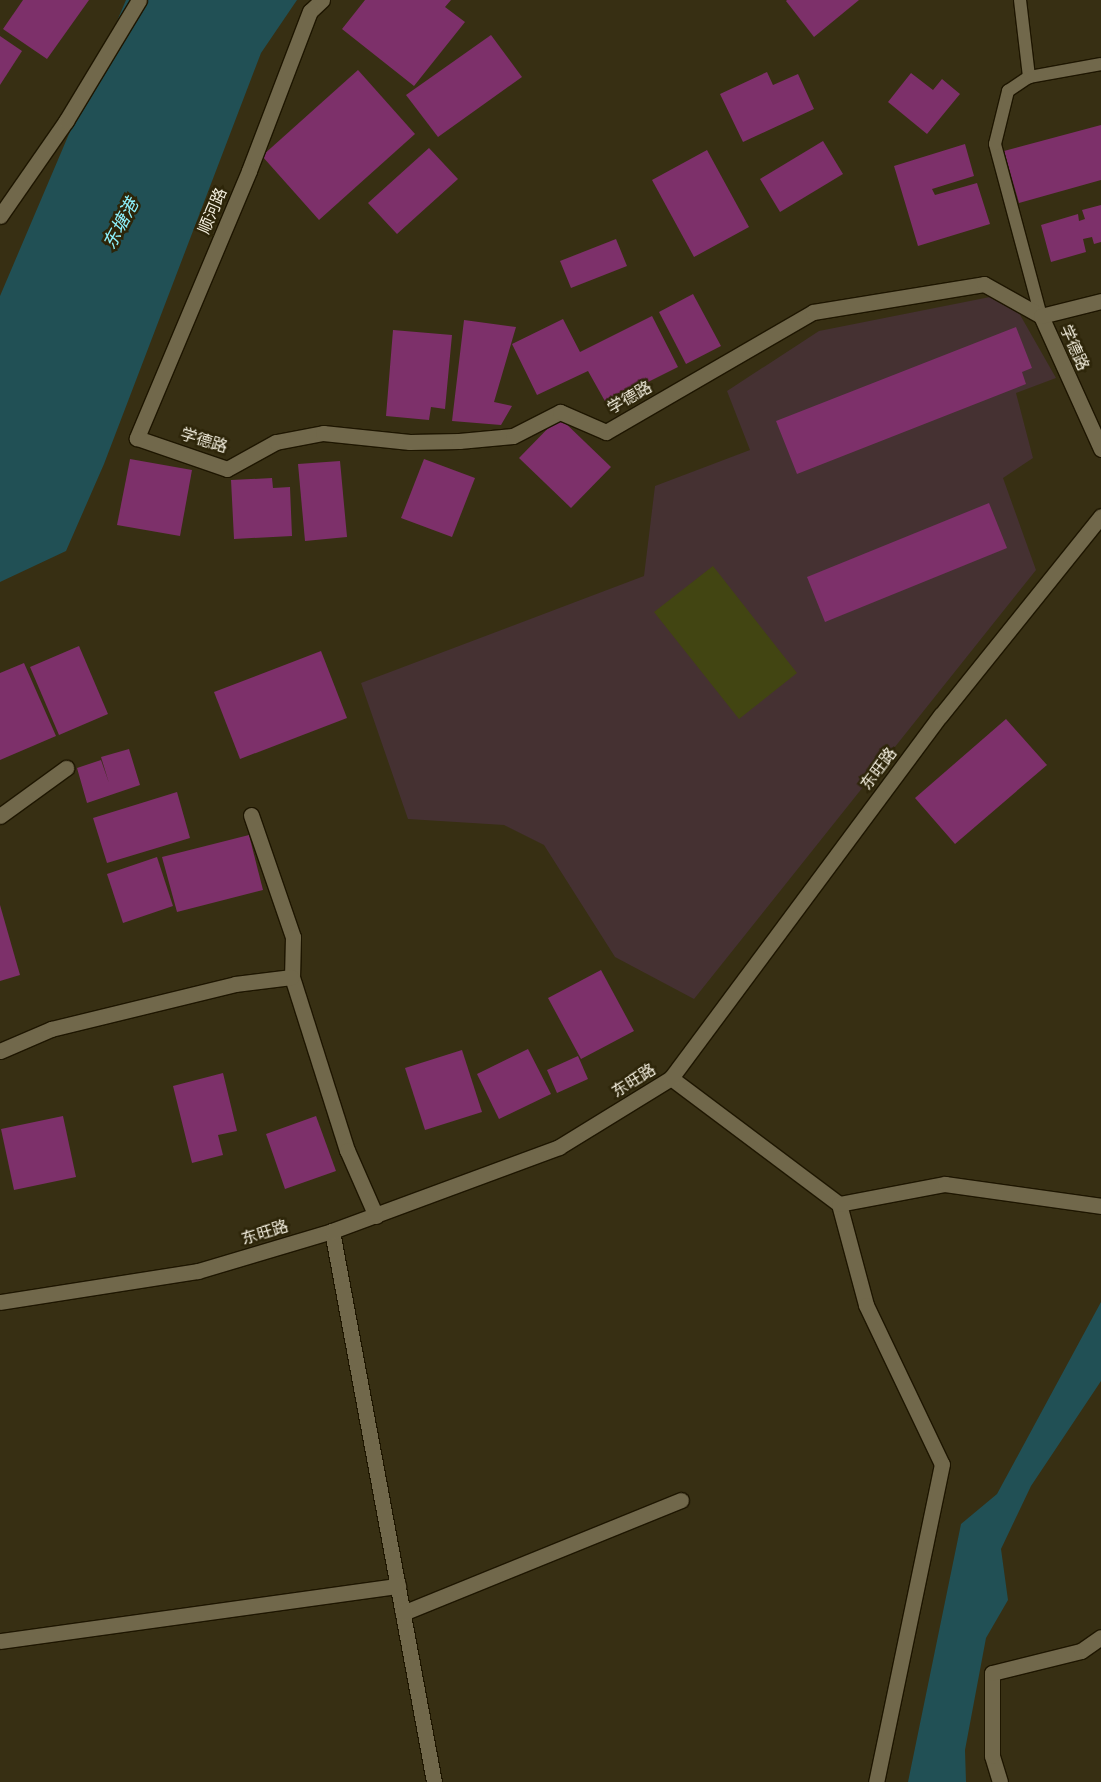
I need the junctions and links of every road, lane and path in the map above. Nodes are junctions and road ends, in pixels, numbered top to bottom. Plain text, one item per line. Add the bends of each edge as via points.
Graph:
1 (139, 0) edge
2 (322, 0) edge
3 (1020, 0) edge
4 (1101, 64) edge
5 (1029, 77) junction
6 (0, 216) edge
7 (1101, 301) edge
8 (1041, 316) junction
9 (137, 438) joint
10 (1101, 449) edge
11 (1101, 516) edge
12 (66, 768) dead end
13 (251, 815) dead end
14 (0, 816) edge
15 (292, 977) junction
16 (0, 1051) edge
17 (671, 1078) junction
18 (839, 1204) junction
19 (1101, 1206) edge
20 (376, 1216) junction
21 (332, 1231) junction
22 (0, 1302) edge
23 (681, 1500) dead end
24 (398, 1586) junction
25 (403, 1613) junction
26 (1101, 1637) edge
27 (0, 1641) edge
28 (434, 1782) edge
29 (876, 1782) edge
30 (1000, 1782) edge

1 - 6 street via 66,121
2 - 9 street, 顺河路 via 310,11 249,171
3 - 5 lane
4 - 5 lane
5 - 8 lane via 1008,91 994,144
7 - 8 street, 学德路
8 - 9 street, 学德路 via 984,284 813,312 606,432 560,412 513,436 459,441 410,442 323,433 276,442 227,469
8 - 10 street, 学德路
11 - 17 street, 东旺路 via 941,716
12 - 14 street
13 - 15 street via 293,937
15 - 16 street via 235,984 50,1029
15 - 20 street via 347,1150
17 - 18 street
17 - 20 street, 东旺路 via 559,1147
18 - 19 street via 945,1184
18 - 29 street via 866,1305 942,1464
20 - 21 street, 东旺路
21 - 22 street, 东旺路 via 198,1271
21 - 24 street
23 - 25 street
24 - 25 street
24 - 27 street
25 - 28 street
26 - 30 street via 1081,1651 992,1673 992,1756

